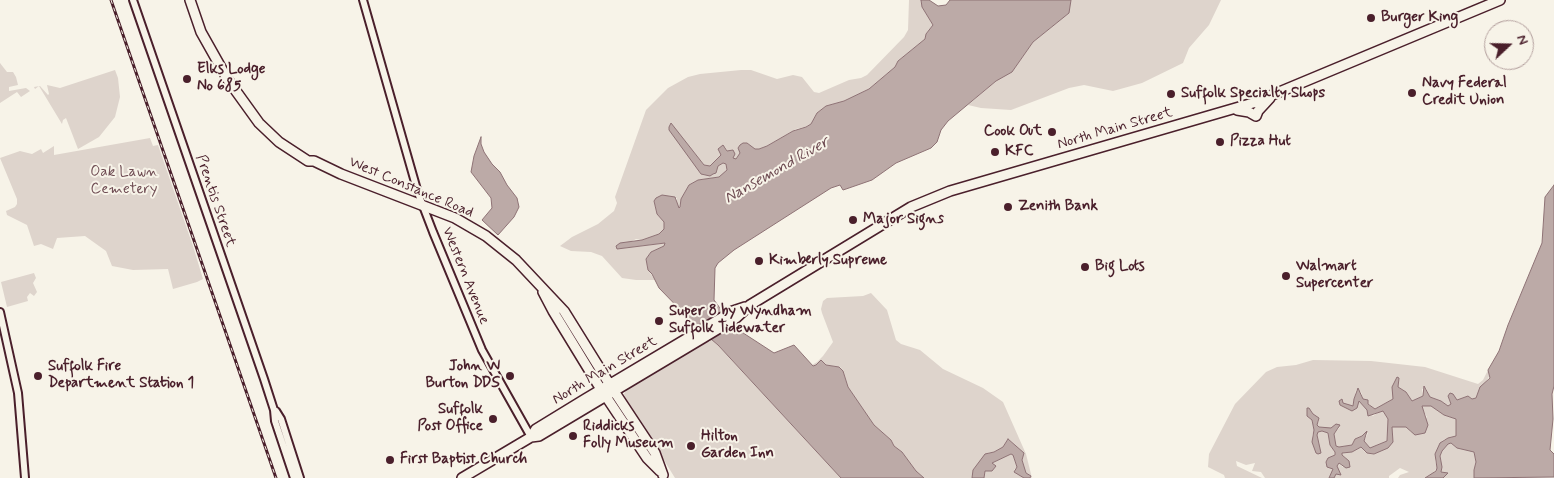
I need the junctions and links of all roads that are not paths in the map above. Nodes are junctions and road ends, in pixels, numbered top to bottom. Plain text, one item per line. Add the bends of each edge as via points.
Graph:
1 (133, 0) edge
2 (190, 0) edge
3 (363, 0) edge
4 (1500, 0) edge
5 (1272, 96) junction
6 (1230, 110) junction
7 (423, 205) junction
8 (0, 312) edge
9 (608, 390) junction
10 (274, 410) junction
11 (531, 437) junction
12 (664, 476) edge
13 (24, 478) edge
14 (294, 478) edge
15 (300, 478) edge
16 (462, 478) edge

1 - 10 street, Prentis Street
2 - 7 main road, West Constance Road via 201,32 228,80 259,123 279,142 308,160
3 - 7 street, Western Avenue
4 - 5 main road, North Main Street
5 - 6 main road, North Main Street
5 - 6 main road via 1256,116
6 - 9 main road, North Main Street via 933,197 911,207
7 - 9 main road, West Constance Road via 486,236 516,260 560,304
7 - 11 street, Western Avenue via 482,350
8 - 13 street via 18,397
9 - 11 main road, North Main Street via 539,436
9 - 12 main road, West Constance Road via 647,458
10 - 14 street, Prentis Street
10 - 15 street, Prentis Street
11 - 16 main road, North Main Street

